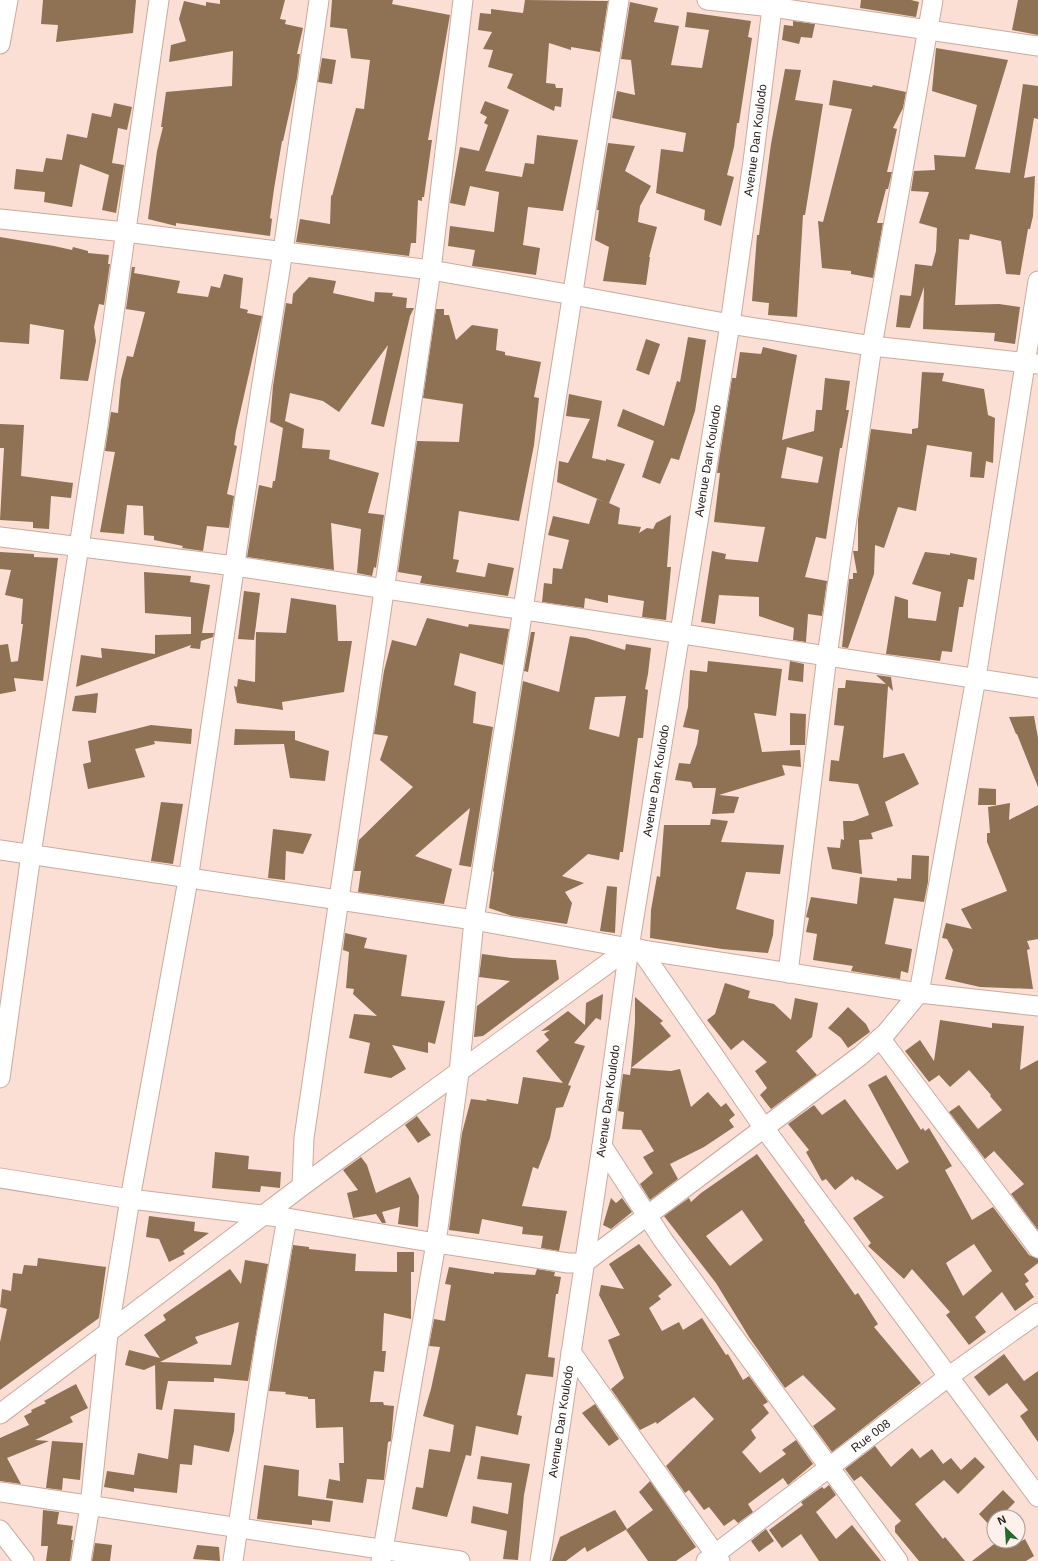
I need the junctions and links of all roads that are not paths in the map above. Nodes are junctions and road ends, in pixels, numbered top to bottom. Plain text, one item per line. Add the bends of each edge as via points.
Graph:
1 (8, 0) edge
2 (159, 0) edge
3 (319, 0) edge
4 (463, 0) edge
5 (619, 0) edge
6 (708, 0) edge
7 (933, 0) edge
8 (773, 3) edge
9 (928, 30) junction
10 (0, 44) edge
11 (1038, 46) edge
12 (0, 219) edge
13 (125, 232) junction
14 (283, 251) junction
15 (431, 270) junction
16 (1038, 280) edge
17 (573, 295) junction
18 (730, 324) junction
19 (872, 346) junction
20 (1032, 363) edge
21 (0, 537) edge
22 (80, 548) junction
23 (234, 566) junction
24 (385, 589) junction
25 (522, 610) junction
26 (680, 634) junction
27 (827, 656) junction
28 (976, 678) junction
29 (1038, 688) edge
30 (0, 850) edge
31 (31, 854) junction
32 (188, 880) junction
33 (338, 901) junction
34 (474, 920) junction
35 (635, 949) junction
36 (788, 973) junction
37 (919, 993) junction
38 (1037, 1008) edge
39 (880, 1038) junction
40 (459, 1073) junction
41 (0, 1078) edge
42 (764, 1128) junction
43 (602, 1146) junction
44 (0, 1178) edge
45 (302, 1186) junction
46 (130, 1199) junction
47 (263, 1215) junction
48 (646, 1216) junction
49 (287, 1218) junction
50 (436, 1243) junction
51 (1038, 1248) edge
52 (584, 1263) junction
53 (1038, 1313) edge
54 (108, 1334) junction
55 (571, 1352) junction
56 (948, 1377) junction
57 (0, 1414) edge
58 (830, 1466) junction
59 (0, 1492) edge
60 (1038, 1497) edge
61 (90, 1506) junction
62 (239, 1528) junction
63 (0, 1530) edge
64 (382, 1555) edge
65 (714, 1559) edge
66 (24, 1561) edge
67 (81, 1561) edge
68 (233, 1561) edge
69 (460, 1561) edge
70 (540, 1561) edge
71 (898, 1561) edge

1 - 10 street
2 - 13 street
3 - 14 street
4 - 15 street
5 - 17 street
6 - 8 street
7 - 9 street
8 - 9 street
8 - 18 street, Avenue Dan Koulodo
9 - 11 street
9 - 19 street
12 - 13 street
13 - 14 street
13 - 22 street
14 - 15 street
14 - 23 street
15 - 17 street
15 - 24 street
16 - 20 street
17 - 18 street
17 - 25 street
18 - 19 street
18 - 26 street, Avenue Dan Koulodo
19 - 20 street
19 - 27 street
20 - 28 street
21 - 22 street
22 - 23 street
22 - 31 street
23 - 24 street
23 - 32 street
24 - 25 street
24 - 33 street
25 - 26 street
25 - 34 street
26 - 27 street
26 - 35 street, Avenue Dan Koulodo
27 - 28 street
27 - 36 street
28 - 29 street
28 - 37 street
30 - 31 street
31 - 32 street
31 - 41 street
32 - 33 street
32 - 46 street
33 - 34 street
33 - 45 street via 304,1138
34 - 35 street
34 - 40 street
35 - 36 street
35 - 40 street
35 - 42 street
35 - 43 street, Avenue Dan Koulodo
36 - 37 street
37 - 38 street
37 - 39 street
39 - 42 street
39 - 51 street
40 - 45 street
40 - 50 street
42 - 48 street
42 - 56 street
43 - 48 street
43 - 52 street, Avenue Dan Koulodo
44 - 46 street
45 - 47 street
46 - 47 street
46 - 54 street
47 - 49 street
47 - 54 street
48 - 52 street
48 - 58 street
49 - 50 street
49 - 62 street via 265,1343
50 - 52 street via 568,1263
50 - 64 street
52 - 55 street, Avenue Dan Koulodo
53 - 56 street, Rue 008
54 - 57 street
54 - 61 street
55 - 65 street
55 - 70 street, Avenue Dan Koulodo
56 - 58 street, Rue 008
56 - 60 street
58 - 65 street, Rue 008
58 - 71 street
59 - 61 street
61 - 62 street
61 - 67 street
62 - 64 street
62 - 68 street
63 - 66 street
64 - 69 street

